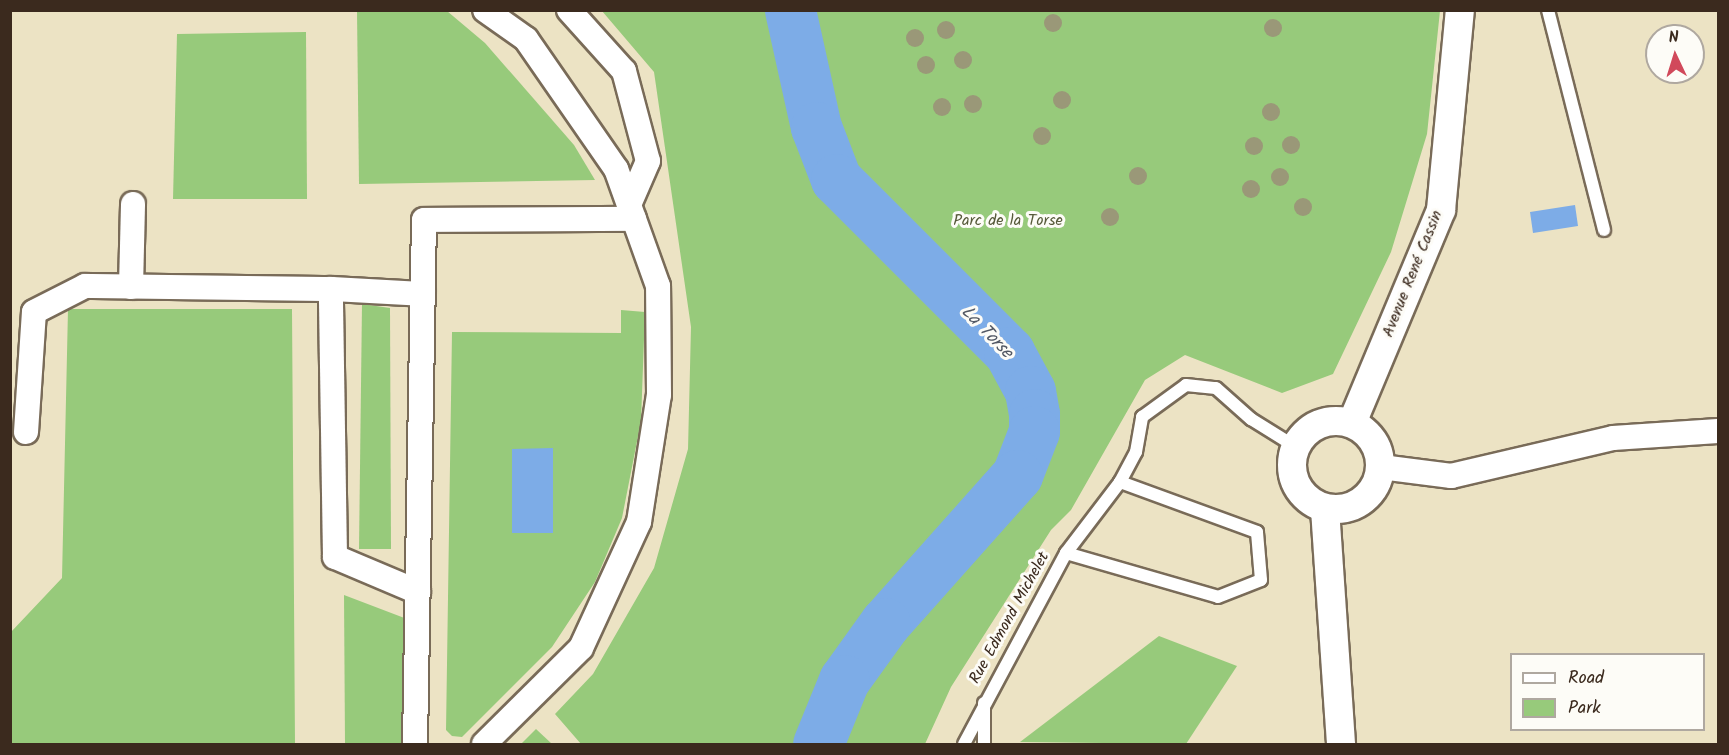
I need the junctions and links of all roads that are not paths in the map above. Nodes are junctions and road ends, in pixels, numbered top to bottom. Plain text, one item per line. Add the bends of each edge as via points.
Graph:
1 (485, 10) edge
2 (568, 10) edge
3 (1460, 10) edge
4 (1548, 10) edge
5 (133, 204) dead end
6 (631, 212) junction
7 (1604, 230) dead end
8 (131, 287) junction
9 (331, 289) junction
10 (423, 294) junction
11 (1352, 423) junction
12 (1719, 431) edge
13 (26, 432) dead end
14 (1296, 447) junction
15 (1381, 467) junction
16 (1120, 482) junction
17 (1325, 509) junction
18 (1066, 553) junction
19 (418, 592) junction
20 (984, 699) junction
21 (415, 744) edge
22 (484, 744) edge
23 (964, 744) edge
24 (984, 744) edge
25 (1341, 744) edge

1 - 6 street via 526,39 616,169
2 - 6 street via 624,71 648,161
3 - 11 street, Avenue René Cassin via 1441,210
4 - 7 lane
5 - 8 street
6 - 10 street via 424,220
6 - 22 street via 658,286 659,395 639,522 581,648
8 - 9 street
8 - 13 street via 85,286 34,312
9 - 10 street
9 - 19 street via 335,557
10 - 19 street
11 - 14 street via 1320,423
11 - 15 street via 1374,440
12 - 15 street via 1581,443 1451,476
14 - 16 lane, Rue Edmond Michelet via 1251,419 1216,388 1186,385 1142,417 1136,452
14 - 17 street via 1295,484
15 - 17 street via 1372,492 1361,503
16 - 18 lane, Rue Edmond Michelet
16 - 18 lane, Rue Edmond Michelet via 1257,532 1261,580 1218,597
17 - 25 street
18 - 20 lane, Rue Edmond Michelet
19 - 21 street
20 - 23 lane, Rue Edmond Michelet
20 - 24 lane, Rue Edmond Michelet

